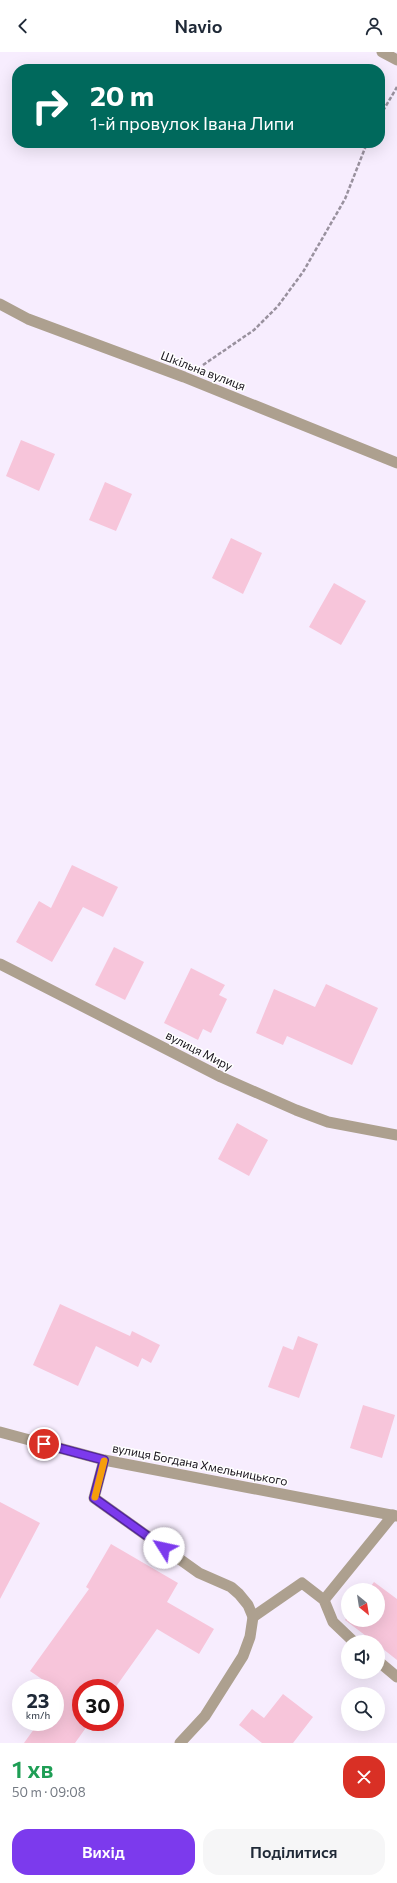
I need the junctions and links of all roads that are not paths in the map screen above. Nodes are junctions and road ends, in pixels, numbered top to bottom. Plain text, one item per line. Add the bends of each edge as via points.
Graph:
1 (382, 52) edge
2 (397, 60) edge
3 (0, 304) edge
4 (397, 463) edge
5 (0, 964) edge
6 (397, 1135) edge
7 (0, 1432) edge
8 (104, 1460) junction
9 (396, 1512) edge
10 (324, 1600) junction
11 (252, 1617) junction
12 (347, 1635) edge
13 (385, 1667) edge
14 (397, 1677) edge
15 (180, 1743) edge

1 - 2 street
3 - 4 street, Шкільна вулиця via 28,319 184,377
5 - 6 street, вулиця Миру via 221,1077 296,1110 328,1122
7 - 8 street, вулиця Богдана Хмельницького
8 - 9 street, вулиця Богдана Хмельницького
8 - 11 street via 94,1498 199,1573 231,1587 248,1605
9 - 10 street
10 - 11 street via 302,1583
10 - 12 street via 333,1622
11 - 15 street via 250,1637 243,1656 205,1716
13 - 14 street

